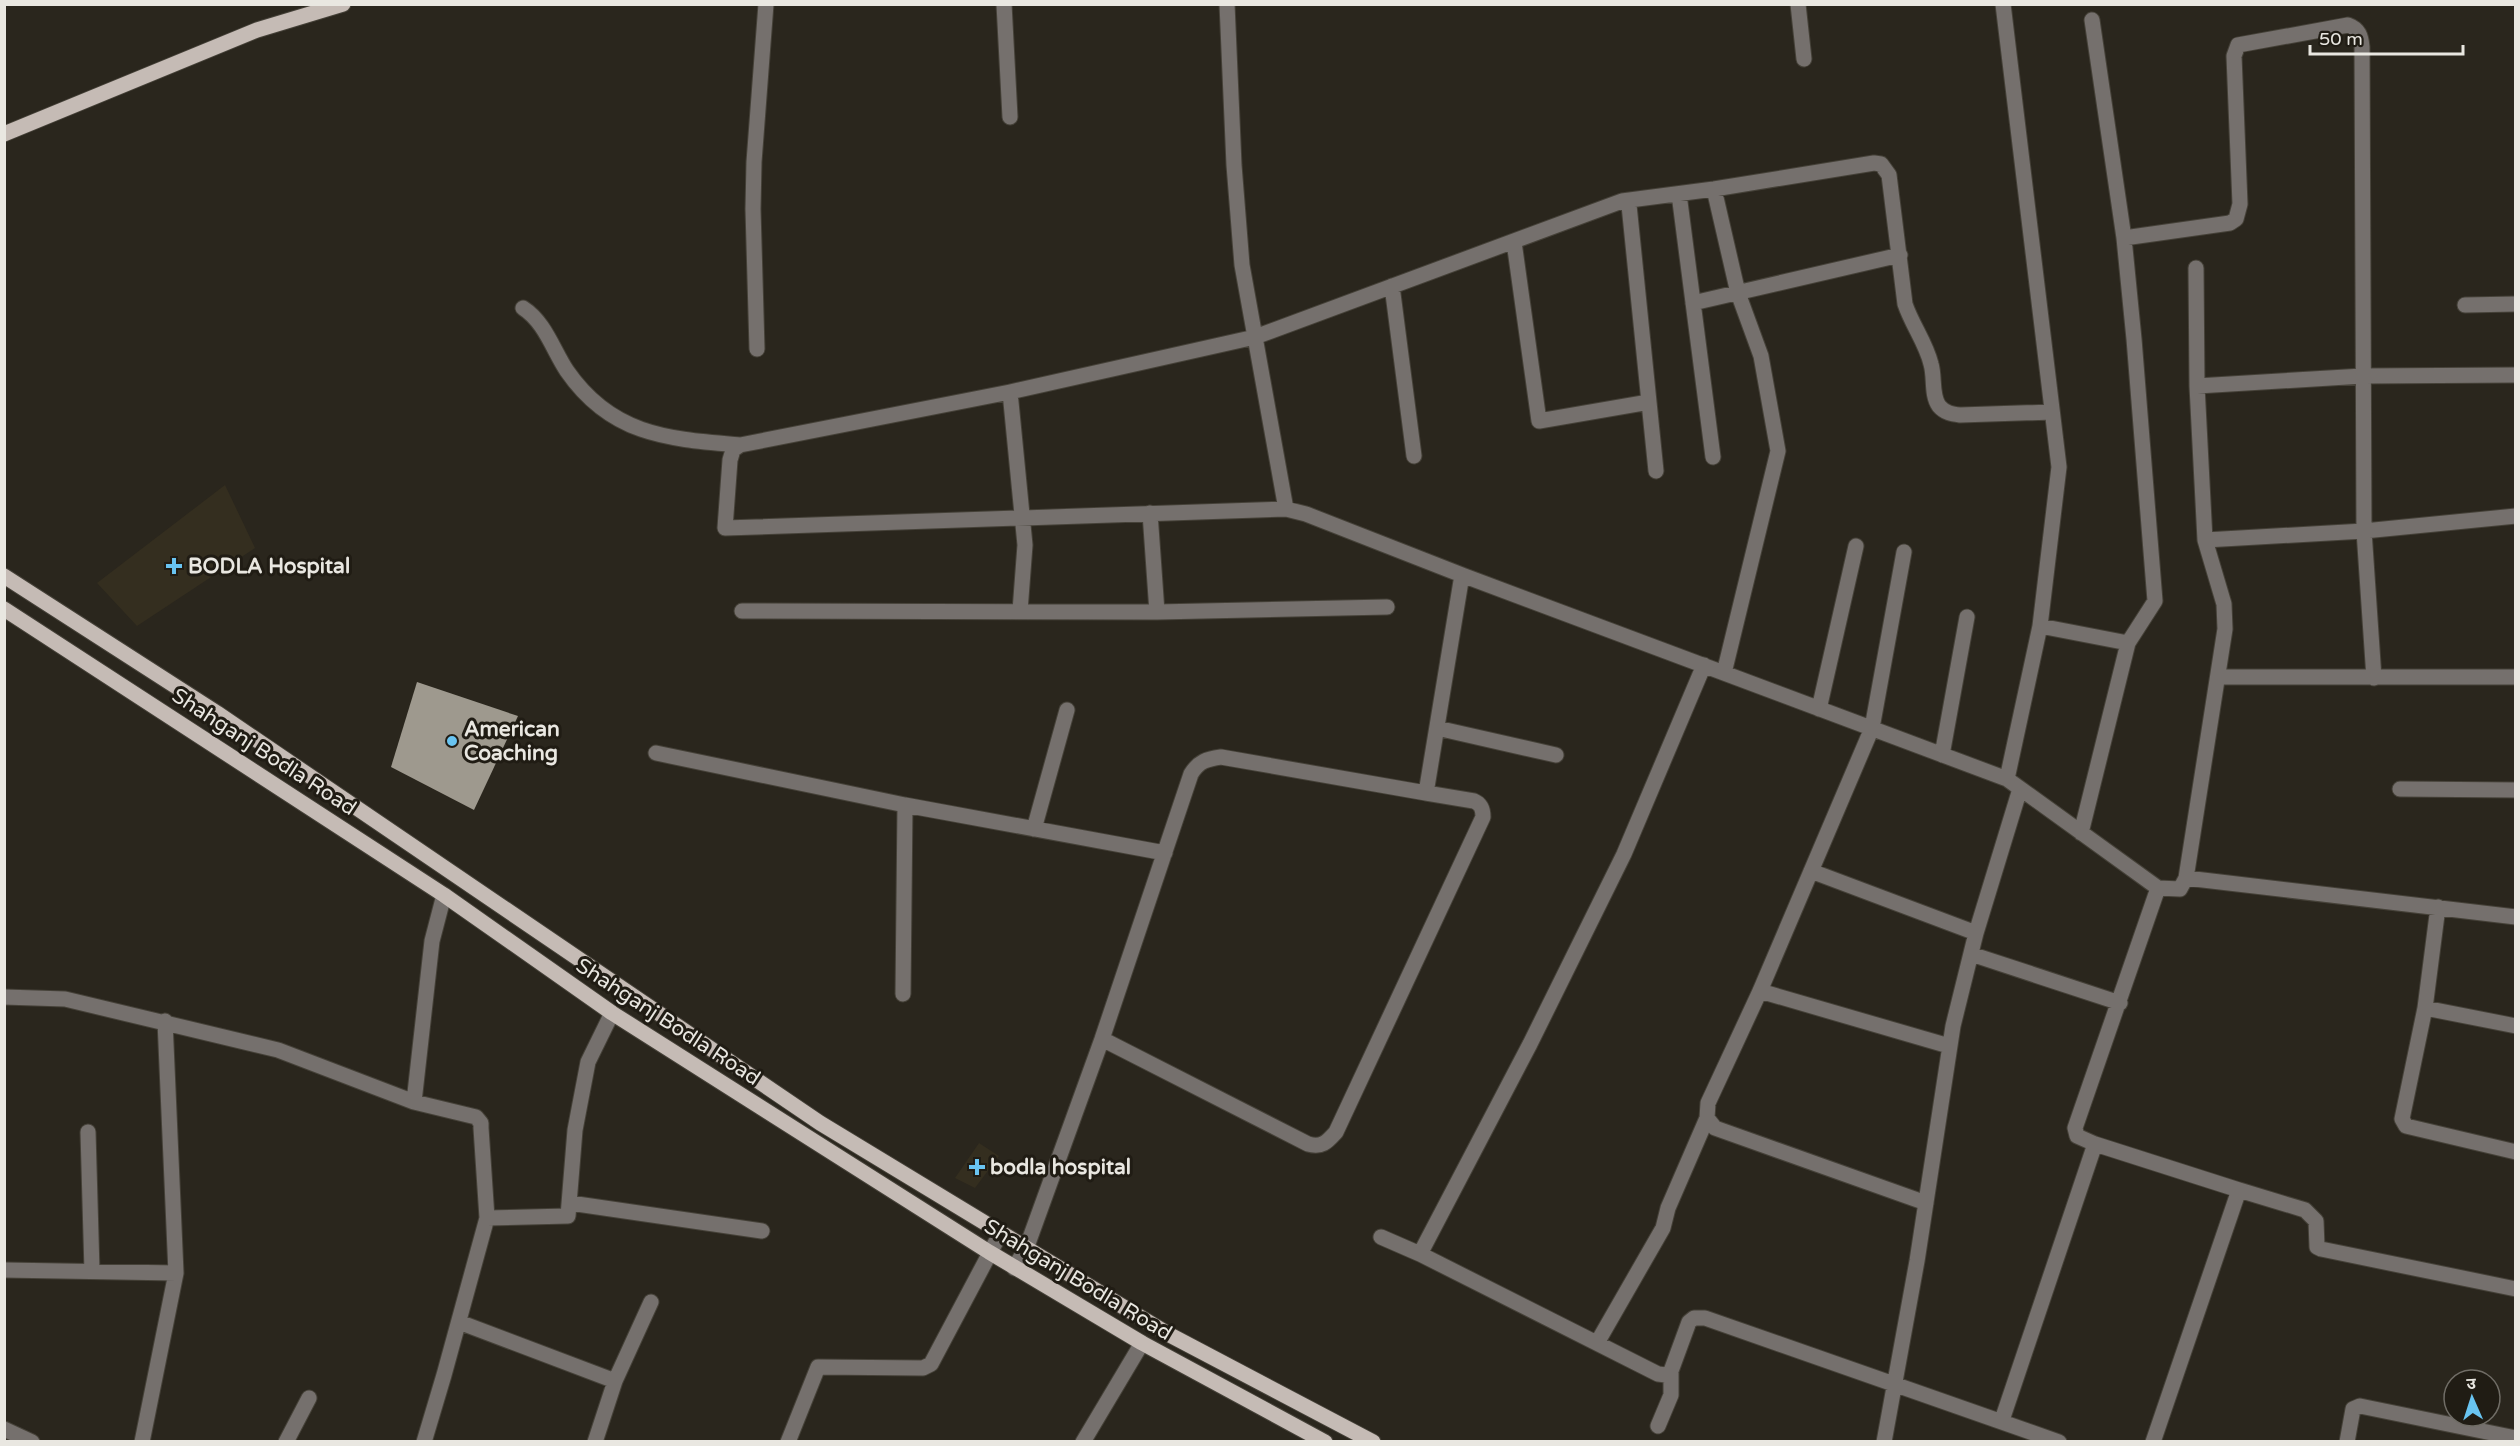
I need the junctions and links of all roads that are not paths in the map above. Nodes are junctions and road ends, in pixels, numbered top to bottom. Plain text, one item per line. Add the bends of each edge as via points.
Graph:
1 (343, 4) edge
2 (766, 4) edge
3 (1004, 4) edge
4 (1227, 4) edge
5 (1798, 4) edge
6 (2004, 16) edge
7 (2092, 20) dead end
8 (1804, 59) dead end
9 (1010, 117) dead end
10 (4, 134) edge
11 (1714, 189) junction
12 (1679, 194) junction
13 (1622, 201) junction
14 (2124, 238) junction
15 (1514, 242) junction
16 (1900, 255) junction
17 (2196, 268) dead end
18 (1392, 286) junction
19 (1738, 293) junction
20 (1693, 303) junction
21 (2516, 304) edge
22 (2465, 305) dead end
23 (523, 308) dead end
24 (1256, 337) junction
25 (757, 349) dead end
26 (2516, 375) edge
27 (2363, 376) junction
28 (2197, 386) junction
29 (1010, 392) junction
30 (1649, 402) junction
31 (2052, 412) junction
32 (740, 446) junction
33 (1414, 456) dead end
34 (1713, 457) dead end
35 (1656, 471) dead end
36 (1286, 508) junction
37 (1150, 513) junction
38 (2516, 516) edge
39 (1022, 518) junction
40 (2364, 531) junction
41 (2205, 540) junction
42 (1856, 546) dead end
43 (1904, 552) dead end
44 (1462, 575) junction
45 (4, 576) edge
46 (1387, 607) dead end
47 (5, 610) edge
48 (742, 611) dead end
49 (1020, 611) junction
50 (1157, 612) junction
51 (1967, 617) dead end
52 (2040, 626) junction
53 (2128, 643) junction
54 (1704, 665) junction
55 (1724, 673) junction
56 (2219, 677) junction
57 (2516, 677) edge
58 (2374, 678) junction
59 (1819, 709) junction
60 (1068, 710) dead end
61 (1437, 728) junction
62 (1872, 728) junction
63 (656, 753) dead end
64 (1557, 755) dead end
65 (1942, 755) junction
66 (2007, 779) junction
67 (2020, 789) junction
68 (2400, 789) dead end
69 (2516, 790) edge
70 (1426, 793) junction
71 (905, 806) junction
72 (1034, 829) junction
73 (2081, 833) junction
74 (1165, 853) junction
75 (1811, 871) junction
76 (2186, 878) junction
77 (2158, 888) junction
78 (444, 895) junction
79 (2438, 908) junction
80 (2516, 917) edge
81 (1976, 933) junction
82 (1971, 954) junction
83 (1760, 991) junction
84 (903, 994) dead end
85 (4, 996) edge
86 (2120, 1003) junction
87 (2425, 1008) junction
88 (612, 1013) junction
89 (165, 1022) junction
90 (2516, 1026) edge
91 (1102, 1039) junction
92 (1950, 1046) junction
93 (414, 1102) junction
94 (1707, 1118) junction
95 (88, 1132) dead end
96 (2095, 1144) junction
97 (2516, 1152) edge
98 (2239, 1190) junction
99 (570, 1203) junction
100 (1926, 1203) junction
101 (487, 1218) junction
102 (762, 1231) dead end
103 (1000, 1234) junction
104 (1381, 1237) dead end
105 (1026, 1249) junction
106 (988, 1252) junction
107 (1420, 1254) junction
108 (1014, 1268) junction
109 (4, 1270) edge
110 (92, 1272) junction
111 (176, 1273) junction
112 (2516, 1289) edge
113 (651, 1302) dead end
114 (459, 1322) junction
115 (1142, 1343) junction
116 (1597, 1343) junction
117 (1197, 1349) junction
118 (1186, 1367) junction
119 (1671, 1371) junction
120 (615, 1381) junction
121 (1894, 1383) junction
122 (309, 1398) dead end
123 (2002, 1420) junction
124 (1658, 1426) dead end
125 (4, 1429) edge
126 (2516, 1438) edge
127 (32, 1442) edge
128 (142, 1442) edge
129 (286, 1442) edge
130 (424, 1442) edge
131 (595, 1442) edge
132 (788, 1442) edge
133 (1083, 1442) edge
134 (1325, 1442) edge
135 (1373, 1442) edge
136 (1884, 1442) edge
137 (2059, 1442) edge
138 (2153, 1442) edge
139 (2347, 1442) edge

1 - 10 main road via 257,30
2 - 25 street via 753,174
3 - 9 street
4 - 24 street via 1240,242
5 - 8 street
6 - 31 street
7 - 14 street
11 - 12 street
11 - 16 street via 1881,164 1889,175
11 - 19 street
12 - 13 street
12 - 20 street
13 - 15 street
13 - 30 street via 1629,205
14 - 27 street via 2236,219 2240,204 2234,56 2238,45 2348,25 2355,27 2362,47
14 - 53 street via 2155,601
15 - 18 street
15 - 30 street via 1539,421
16 - 19 street
16 - 31 street via 1905,304 1928,354 1940,407 1960,415
17 - 28 street
18 - 24 street
18 - 33 street
19 - 20 street
19 - 55 street via 1761,356 1778,451
20 - 34 street
21 - 22 street
23 - 32 street via 536,319 580,388 610,416 659,436
24 - 29 street
24 - 36 street
26 - 27 street
27 - 28 street
27 - 40 street
28 - 41 street
29 - 32 street
29 - 39 street
30 - 35 street
31 - 52 street via 2059,467
32 - 39 street via 733,450 730,459 725,528
36 - 37 street
36 - 44 street
37 - 39 street
37 - 50 street
38 - 40 street
39 - 49 street via 1025,563
40 - 41 street
40 - 58 street
41 - 56 street via 2226,616
42 - 59 street
43 - 62 street
44 - 54 street
44 - 61 street
45 - 103 main road via 217,713 820,1123
46 - 50 street
47 - 78 main road, Shahganj Bodla Road
48 - 49 street
49 - 50 street
51 - 65 street
52 - 53 street
52 - 66 street
53 - 73 street
54 - 55 street
54 - 107 street via 1624,854
55 - 59 street
56 - 58 street
56 - 76 street
57 - 58 street
59 - 62 street
60 - 72 street
61 - 64 street
61 - 70 street
62 - 65 street
62 - 75 street
63 - 71 street
65 - 66 street
66 - 67 street
67 - 73 street
67 - 81 street
68 - 69 street
70 - 74 street via 1221,757 1207,759 1197,764 1191,774
70 - 91 street via 1479,803 1483,818 1336,1132 1326,1143 1308,1144
71 - 72 street
71 - 84 street
72 - 74 street
73 - 77 street
74 - 91 street
75 - 81 street
75 - 83 street
76 - 77 street via 2180,889
76 - 79 street
77 - 86 street
78 - 88 main road, Shahganj Bodla Road
78 - 93 street via 432,941
79 - 80 street
79 - 87 street
81 - 82 street
82 - 86 street
82 - 92 street
83 - 92 street
83 - 94 street via 1708,1103
85 - 89 street via 65,999
86 - 96 street via 2075,1128 2077,1136
87 - 90 street
87 - 97 street via 2403,1112 2406,1126
88 - 99 street via 588,1062 575,1130
88 - 106 main road, Shahganj Bodla Road
89 - 93 street via 278,1050
89 - 111 street
91 - 105 street
92 - 100 street
93 - 101 street via 476,1118 481,1123
94 - 100 street via 1715,1128
94 - 116 street via 1658,1238
95 - 110 street
96 - 98 street
96 - 123 street
98 - 112 street via 2312,1215 2317,1246 2321,1249
98 - 138 street
99 - 101 street via 564,1218
99 - 102 street
100 - 121 street
101 - 114 street
103 - 105 main road
103 - 106 street
104 - 107 street
105 - 108 street
105 - 117 main road
106 - 108 main road, Shahganj Bodla Road
106 - 132 street via 931,1364 923,1368 818,1367
107 - 116 street
108 - 115 main road, Shahganj Bodla Road
109 - 110 street
110 - 111 street
111 - 128 street
113 - 120 street
114 - 120 street
114 - 130 street
115 - 118 main road, Shahganj Bodla Road
115 - 133 street
116 - 119 street via 1658,1374
117 - 118 main road
117 - 135 main road
118 - 134 main road, Shahganj Bodla Road
119 - 121 street via 1689,1322 1698,1317
119 - 124 street via 1671,1395
120 - 131 street
121 - 123 street
121 - 136 street
122 - 129 street
123 - 137 street
125 - 127 street
126 - 139 street via 2360,1406 2353,1409

